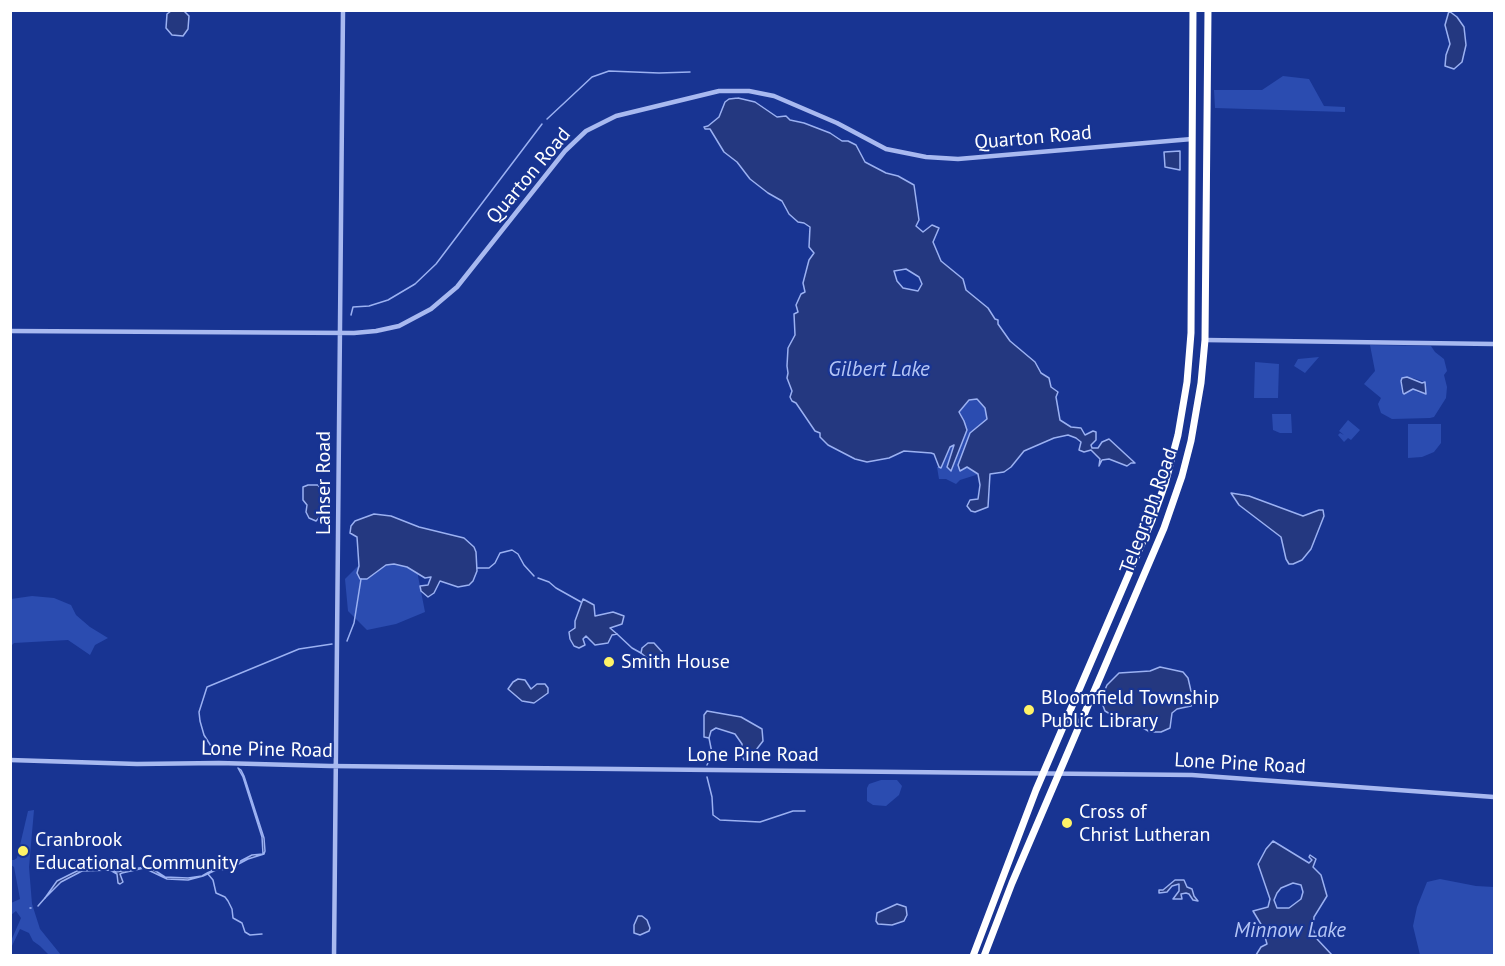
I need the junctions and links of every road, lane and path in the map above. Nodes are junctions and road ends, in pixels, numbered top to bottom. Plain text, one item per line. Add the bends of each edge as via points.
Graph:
1 (343, 10) edge
2 (1193, 10) edge
3 (1208, 10) edge
4 (1192, 140) junction
5 (1207, 145) junction
6 (1192, 211) junction
7 (1206, 214) junction
8 (1192, 234) junction
9 (1206, 239) junction
10 (10, 331) edge
11 (340, 333) junction
12 (1191, 333) junction
13 (1205, 340) junction
14 (1494, 344) edge
15 (1144, 539) junction
16 (1156, 548) junction
17 (1090, 664) junction
18 (1103, 670) junction
19 (1079, 689) junction
20 (1092, 696) junction
21 (10, 760) edge
22 (336, 766) junction
23 (1043, 774) junction
24 (1059, 774) junction
25 (1494, 797) edge
26 (1010, 857) junction
27 (1020, 863) junction
28 (1002, 876) junction
29 (1012, 883) junction
30 (333, 956) edge
31 (973, 956) edge
32 (984, 956) edge

1 - 11 street, Lahser Road
2 - 4 highway, Telegraph Road
3 - 5 highway, Telegraph Road
4 - 5 highway via 1201,138
4 - 6 highway, Telegraph Road
4 - 11 street, Quarton Road via 942,159 886,149 823,116 767,94 732,90 701,95 616,116 586,131 565,151 462,282 440,303 417,318 390,328
5 - 7 highway, Telegraph Road
6 - 7 highway
6 - 8 highway, Telegraph Road
7 - 9 highway, Telegraph Road
8 - 9 highway
8 - 12 highway, Telegraph Road
9 - 13 highway, Telegraph Road
10 - 11 street, Quarton Road
11 - 22 street, Lahser Road
12 - 13 highway via 1196,341
12 - 15 highway, Telegraph Road via 1178,435
13 - 14 street
13 - 16 highway, Telegraph Road via 1191,441
15 - 16 highway
15 - 17 highway, Telegraph Road
16 - 18 highway, Telegraph Road
17 - 18 highway via 1096,672
17 - 19 highway, Telegraph Road
18 - 20 highway, Telegraph Road
19 - 20 highway via 1086,689
19 - 23 highway, Telegraph Road
20 - 24 highway, Telegraph Road
21 - 22 street, Lone Pine Road
22 - 23 street, Lone Pine Road
22 - 30 street, Lahser Road
23 - 24 street, Lone Pine Road
23 - 26 highway, Telegraph Road
24 - 25 street, Lone Pine Road via 1220,776
24 - 27 highway, Telegraph Road
26 - 27 highway via 1013,864
26 - 28 highway, Telegraph Road
27 - 29 highway, Telegraph Road
28 - 29 highway via 1008,876
28 - 31 highway, Telegraph Road
29 - 32 highway, Telegraph Road

